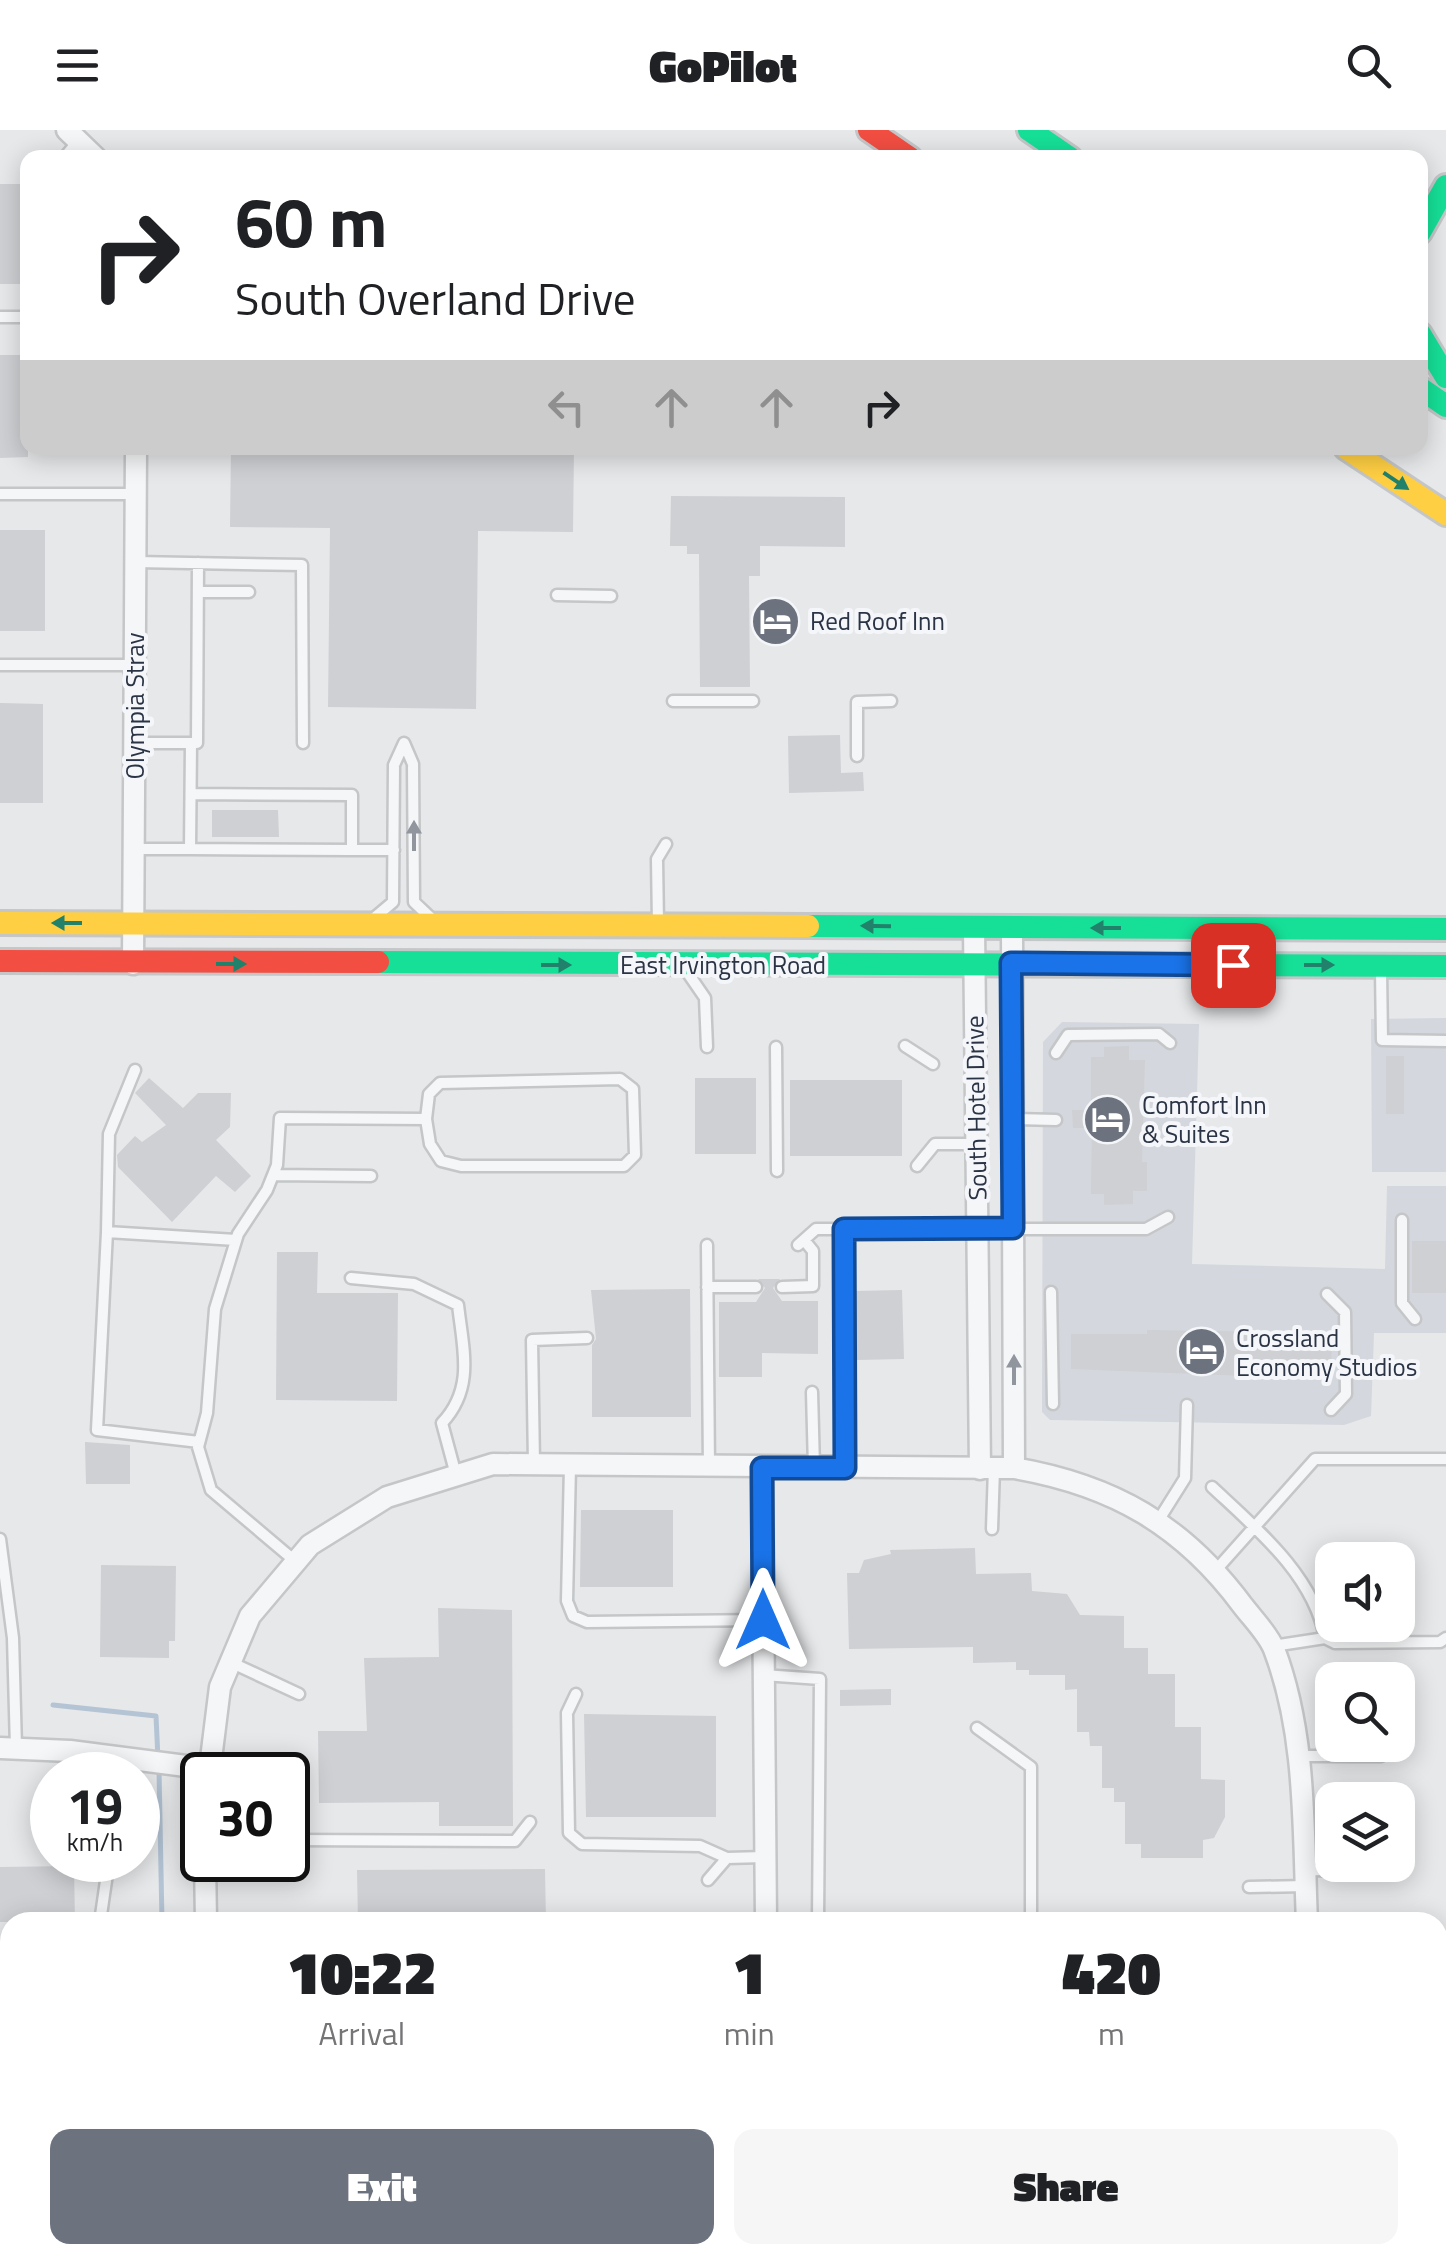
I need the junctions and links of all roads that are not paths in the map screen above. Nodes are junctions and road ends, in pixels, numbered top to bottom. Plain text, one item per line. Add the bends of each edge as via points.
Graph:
1 (868, 130) edge
2 (1028, 130) edge
3 (1040, 130) edge
4 (898, 150) edge
5 (1058, 150) edge
6 (1069, 150) edge
7 (1446, 186) edge
8 (1428, 218) edge
9 (1428, 347) edge
10 (1446, 377) edge
11 (136, 455) edge
12 (1357, 455) edge
13 (0, 494) edge
14 (136, 494) junction
15 (1446, 514) edge
16 (136, 562) junction
17 (198, 563) junction
18 (198, 592) junction
19 (249, 592) dead end
20 (558, 595) dead end
21 (611, 596) dead end
22 (0, 665) edge
23 (135, 665) junction
24 (673, 701) dead end
25 (891, 701) dead end
26 (753, 702) dead end
27 (135, 743) junction
28 (191, 743) junction
29 (304, 743) dead end
30 (857, 756) dead end
31 (191, 794) junction
32 (666, 844) dead end
33 (134, 848) junction
34 (190, 848) junction
35 (352, 850) junction
36 (394, 850) junction
37 (0, 923) edge
38 (134, 923) junction
39 (367, 924) junction
40 (437, 924) junction
41 (658, 925) junction
42 (974, 927) junction
43 (1012, 928) junction
44 (1446, 929) edge
45 (0, 961) edge
46 (1011, 963) junction
47 (133, 964) junction
48 (974, 964) junction
49 (682, 965) junction
50 (1380, 966) junction
51 (1446, 966) edge
52 (1170, 1042) dead end
53 (1446, 1042) edge
54 (904, 1046) dead end
55 (707, 1047) dead end
56 (776, 1047) dead end
57 (1056, 1054) dead end
58 (933, 1064) dead end
59 (135, 1070) dead end
60 (426, 1119) junction
61 (1012, 1119) junction
62 (1056, 1120) dead end
63 (976, 1144) junction
64 (917, 1166) dead end
65 (777, 1172) dead end
66 (273, 1175) junction
67 (371, 1176) dead end
68 (1168, 1217) dead end
69 (1402, 1220) dead end
70 (977, 1226) junction
71 (1013, 1228) junction
72 (844, 1229) junction
73 (107, 1232) junction
74 (236, 1240) junction
75 (706, 1245) dead end
76 (351, 1278) dead end
77 (756, 1287) dead end
78 (782, 1287) dead end
79 (707, 1288) junction
80 (1050, 1292) dead end
81 (1327, 1294) dead end
82 (978, 1308) junction
83 (1415, 1320) dead end
84 (587, 1338) dead end
85 (812, 1392) dead end
86 (1052, 1404) dead end
87 (1187, 1406) dead end
88 (1331, 1410) dead end
89 (199, 1442) junction
90 (1446, 1459) edge
91 (534, 1465) junction
92 (570, 1466) junction
93 (709, 1468) junction
94 (762, 1468) junction
95 (814, 1468) junction
96 (845, 1468) junction
97 (996, 1468) junction
98 (456, 1476) junction
99 (1212, 1487) dead end
100 (1158, 1521) junction
101 (1254, 1526) junction
102 (992, 1529) dead end
103 (0, 1539) edge
104 (296, 1562) junction
105 (1216, 1570) junction
106 (1315, 1602) edge
107 (763, 1620) junction
108 (1446, 1638) edge
109 (1315, 1640) edge
110 (1415, 1642) edge
111 (1273, 1646) junction
112 (230, 1662) junction
113 (763, 1676) junction
114 (299, 1694) dead end
115 (576, 1694) dead end
116 (977, 1728) dead end
117 (8, 1748) edge
118 (212, 1752) edge
119 (1298, 1756) junction
120 (1315, 1756) edge
121 (180, 1766) edge
122 (530, 1822) dead end
123 (310, 1840) edge
124 (766, 1856) junction
125 (727, 1858) junction
126 (1315, 1877) edge
127 (1305, 1878) junction
128 (708, 1880) dead end
129 (106, 1882) edge
130 (205, 1882) edge
131 (1249, 1887) dead end
132 (101, 1912) edge
133 (206, 1912) edge
134 (766, 1912) edge
135 (818, 1912) edge
136 (1031, 1912) edge
137 (1307, 1912) edge

1 - 4 main road
2 - 5 main road
3 - 6 main road
7 - 8 main road
9 - 10 main road
11 - 14 street, Olympia Strav
12 -> 15 main road
13 - 14 lane
14 - 16 street, Olympia Strav
16 - 17 lane
16 - 23 street, Olympia Strav
17 - 18 lane
17 - 29 lane via 302,565
18 - 19 lane
18 - 28 lane via 198,743
20 - 21 lane
22 - 23 lane
23 - 27 street, Olympia Strav
24 - 26 lane
25 - 30 lane via 857,702
27 - 28 lane
27 - 33 street, Olympia Strav
28 - 31 lane
31 - 34 lane
31 - 35 lane via 352,794
32 - 41 lane via 657,858
33 - 34 lane
33 - 38 street, Olympia Strav
34 - 35 lane
35 - 36 lane
36 - 39 lane via 393,902
40 -> 36 lane via 414,902 413,764 404,743 394,765
38 -> 37 main road, East Irvington Road
38 - 39 main road, East Irvington Road
38 - 47 street, Olympia Strav
39 - 40 main road, East Irvington Road
40 - 41 main road, East Irvington Road
42 -> 41 main road, East Irvington Road
42 - 43 main road, East Irvington Road
42 - 48 street, South Hotel Drive
44 -> 43 main road, East Irvington Road
43 - 46 street, South Hotel Drive
45 - 47 main road, East Irvington Road
46 - 48 main road, East Irvington Road
46 -> 50 main road, East Irvington Road
46 - 61 street, South Hotel Drive
47 -> 49 main road, East Irvington Road
48 - 49 main road, East Irvington Road
48 - 63 street, South Hotel Drive
49 - 55 lane via 705,998
50 - 51 main road, East Irvington Road
50 - 53 lane via 1382,1040
52 - 57 lane via 1159,1034 1068,1035
54 - 58 lane
56 - 65 lane
59 - 73 lane via 109,1134
60 - 60 lane via 440,1161 460,1166 624,1166 635,1155 633,1089 620,1079 440,1083 429,1094
60 - 66 lane via 280,1118
61 - 62 lane
61 - 71 street, South Hotel Drive
63 - 64 lane via 935,1144
63 - 70 street, South Hotel Drive
66 - 67 lane
66 - 74 lane
68 - 71 lane via 1146,1229
69 - 83 lane via 1402,1303
70 - 71 lane
70 - 72 lane
70 - 82 street, South Hotel Drive
97 -> 71 street, South Hotel Drive
72 - 78 lane via 816,1229 801,1242 813,1251 813,1286
72 - 96 lane
73 - 74 lane
73 - 89 lane via 97,1430
74 - 89 lane via 214,1308
75 - 79 lane
76 - 98 lane via 414,1284 458,1305 467,1377 458,1406 442,1423
77 - 79 lane
79 - 93 lane
80 - 86 lane
81 - 88 lane via 1346,1312 1346,1394
82 - 97 street, South Hotel Drive
82 - 97 street via 990,1356
84 - 91 lane via 532,1340
85 - 95 lane
87 - 100 lane via 1186,1478
89 - 104 lane via 211,1490
90 - 101 lane via 1315,1458
91 - 92 street
91 - 98 street via 493,1464
92 - 93 street
92 - 107 lane via 567,1600 573,1616 588,1622
93 - 94 street
94 - 95 street
94 - 107 street
95 - 96 street
96 - 97 street
97 - 100 street via 1072,1478
97 - 102 lane
98 - 104 street via 387,1497 310,1544
99 - 101 lane
100 - 105 street
101 - 105 lane
101 - 106 lane
103 - 117 lane via 13,1638
104 - 112 street via 250,1616
105 - 111 street
107 - 113 street
108 - 110 lane
109 - 111 lane
111 - 119 street
112 - 114 lane
112 - 118 street
113 - 124 street
113 - 135 lane via 820,1679
115 - 125 lane via 567,1713 574,1840 700,1846
116 - 136 lane via 1031,1767
117 - 121 street
119 - 120 lane
119 - 127 street
122 - 123 lane via 515,1841
124 - 125 lane
124 - 134 street
125 - 128 lane
126 - 127 lane
127 - 131 lane
127 - 137 street
129 - 132 lane
130 - 133 street

